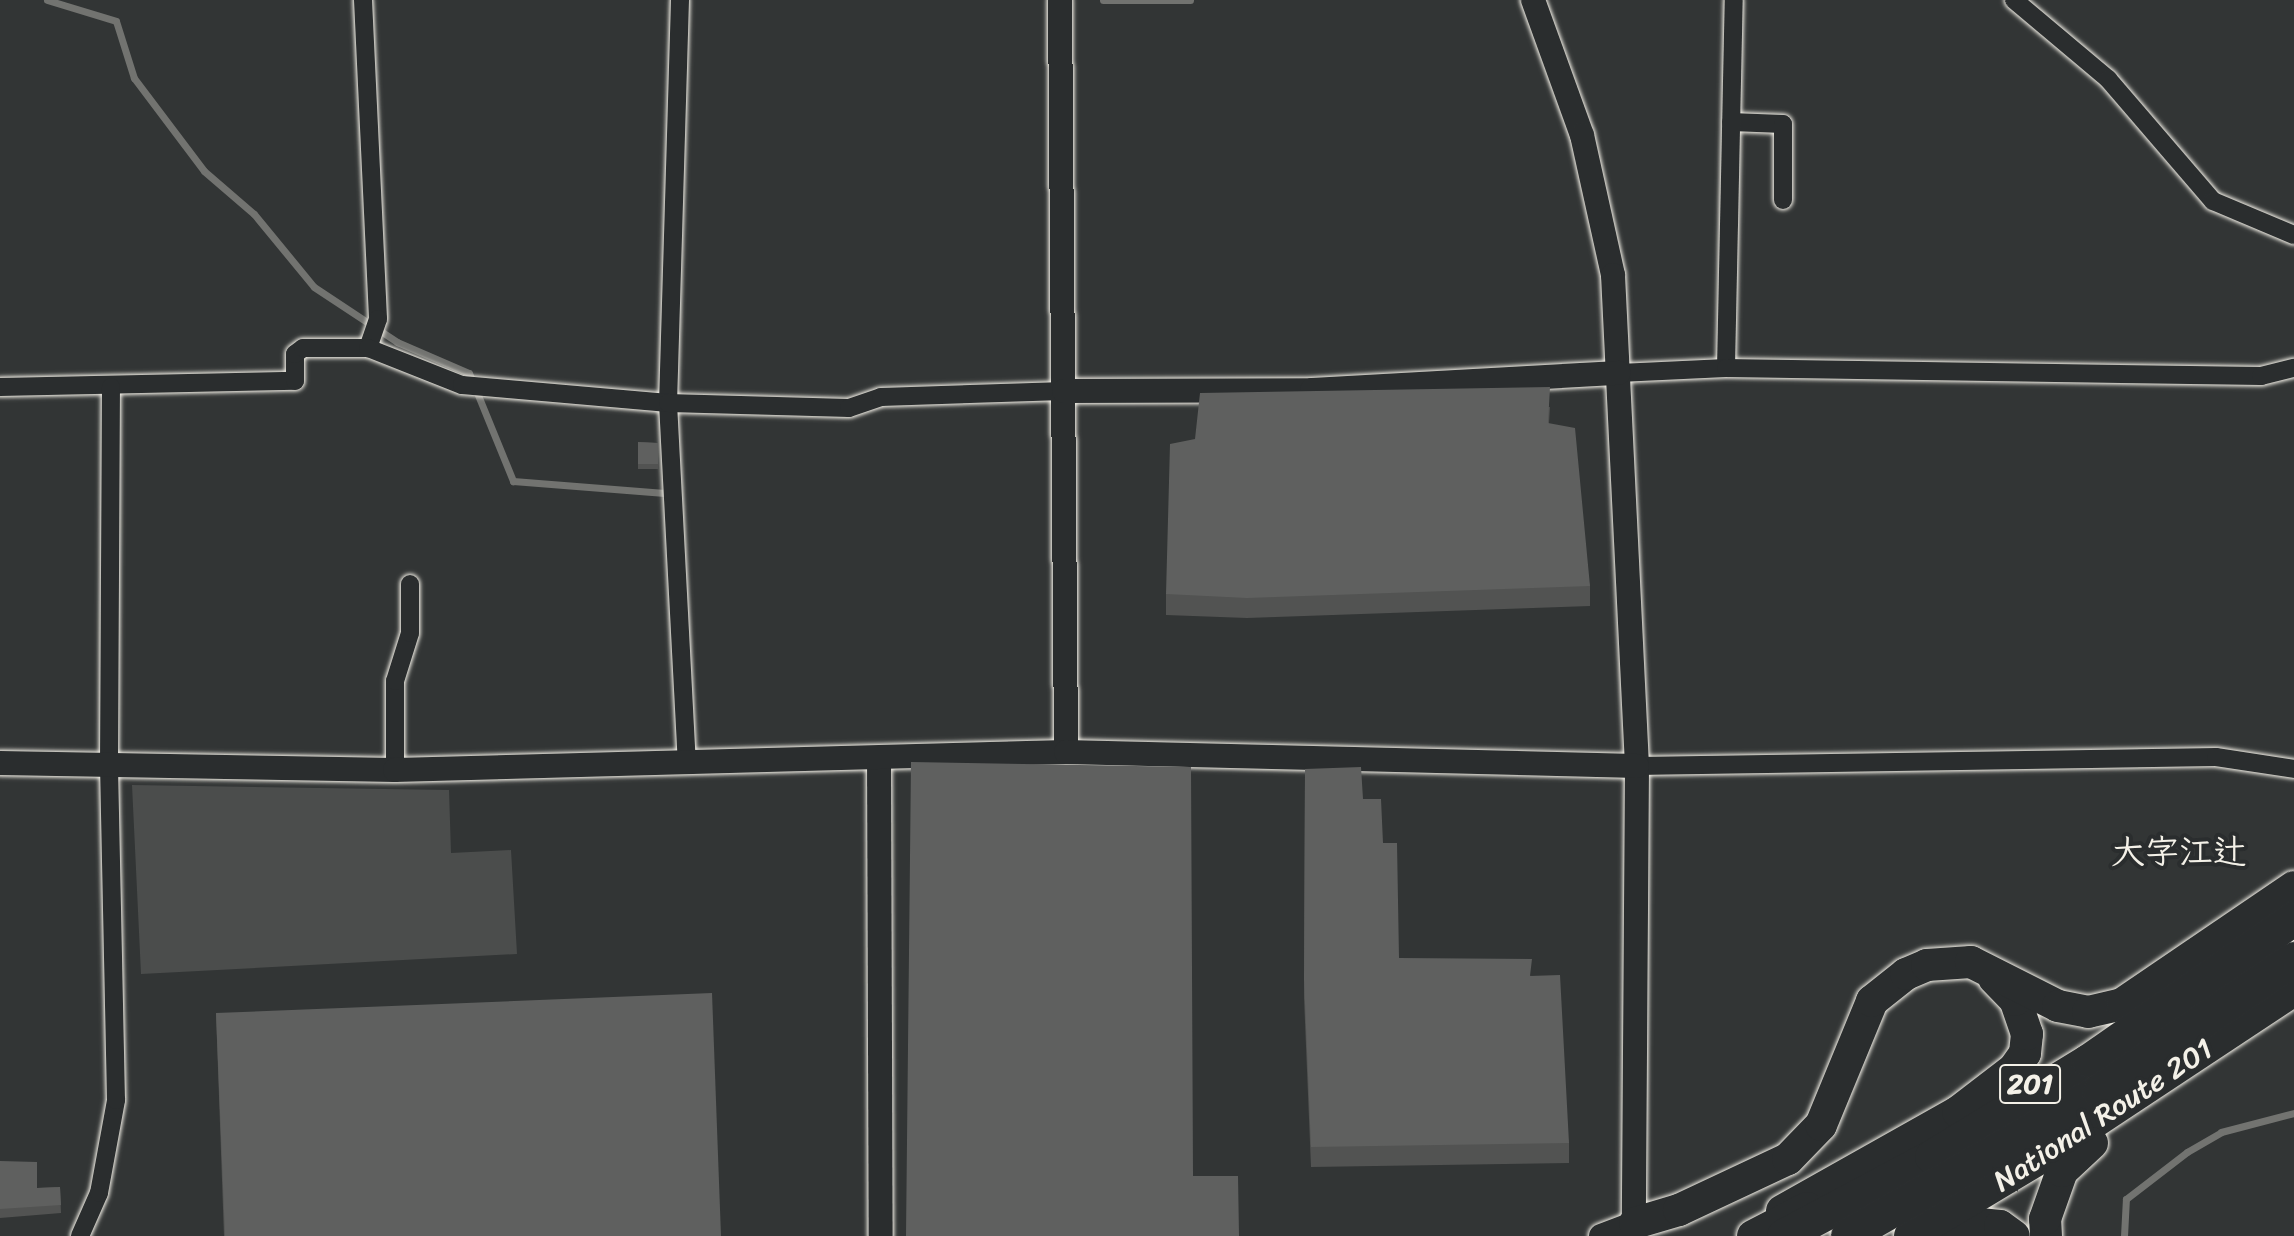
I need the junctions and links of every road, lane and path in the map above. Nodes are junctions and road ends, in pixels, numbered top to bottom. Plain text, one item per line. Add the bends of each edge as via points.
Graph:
1 (363, 0) edge
2 (680, 0) edge
3 (1060, 0) edge
4 (1533, 0) edge
5 (1734, 0) edge
6 (2014, 0) edge
7 (1731, 122) junction
8 (1783, 200) dead end
9 (2294, 235) edge
10 (368, 348) junction
11 (1726, 368) junction
12 (2294, 368) edge
13 (1619, 373) junction
14 (0, 387) edge
15 (111, 387) junction
16 (1064, 391) junction
17 (668, 403) junction
18 (410, 584) dead end
19 (1066, 752) junction
20 (879, 759) junction
21 (0, 763) edge
22 (109, 765) junction
23 (687, 765) junction
24 (1637, 766) junction
25 (2294, 769) edge
26 (395, 770) junction
27 (2294, 887) edge
28 (2294, 909) edge
29 (2294, 919) edge
30 (2294, 959) edge
31 (1987, 970) junction
32 (2294, 992) edge
33 (1940, 1220) junction
34 (1634, 1230) edge
35 (80, 1236) edge
36 (881, 1236) edge
37 (1601, 1236) edge
38 (1742, 1236) edge
39 (1753, 1236) edge
40 (1784, 1236) edge
41 (1848, 1236) edge
42 (1910, 1236) edge
43 (2014, 1236) edge
44 (2046, 1236) edge

1 - 10 street via 378,319
2 - 17 street
3 - 16 street
4 - 13 street via 1582,135 1600,203 1613,275
5 - 7 street
6 - 9 street via 2108,79 2213,201
7 - 8 street via 1783,124
7 - 11 street
10 - 15 street via 303,348 295,354 295,381
10 - 17 street via 462,385
11 - 12 street via 2261,376
11 - 13 street
13 - 16 street via 1312,390
13 - 24 street
14 - 15 street
15 - 22 street
16 - 17 street via 881,397 849,408
16 - 19 street
17 - 23 street
18 - 26 street via 410,633 395,681
19 - 20 street
19 - 24 street
20 - 23 street
20 - 36 street
21 - 22 street
22 - 26 street
22 - 35 street via 116,1100 99,1193
23 - 26 street
24 - 25 street via 2216,757
24 - 34 street
27 - 31 highway via 2122,1004 2088,1012 2058,1006
28 - 39 highway, 201 via 2251,943 2041,1077
29 - 40 highway via 2089,1061 1932,1157
30 - 41 highway via 2100,1091
31 - 34 highway via 1971,962 1949,961 1927,965 1889,984 1872,1001 1821,1125 1788,1159
31 - 38 highway via 2023,1016 2025,1053 2014,1069 1958,1112
32 - 33 highway, National Route 201 / 201
32 - 44 highway via 2229,1051 2081,1151 2057,1181 2045,1219
33 - 42 highway, National Route 201 / 201
33 - 43 highway via 2000,1226
34 - 37 street

